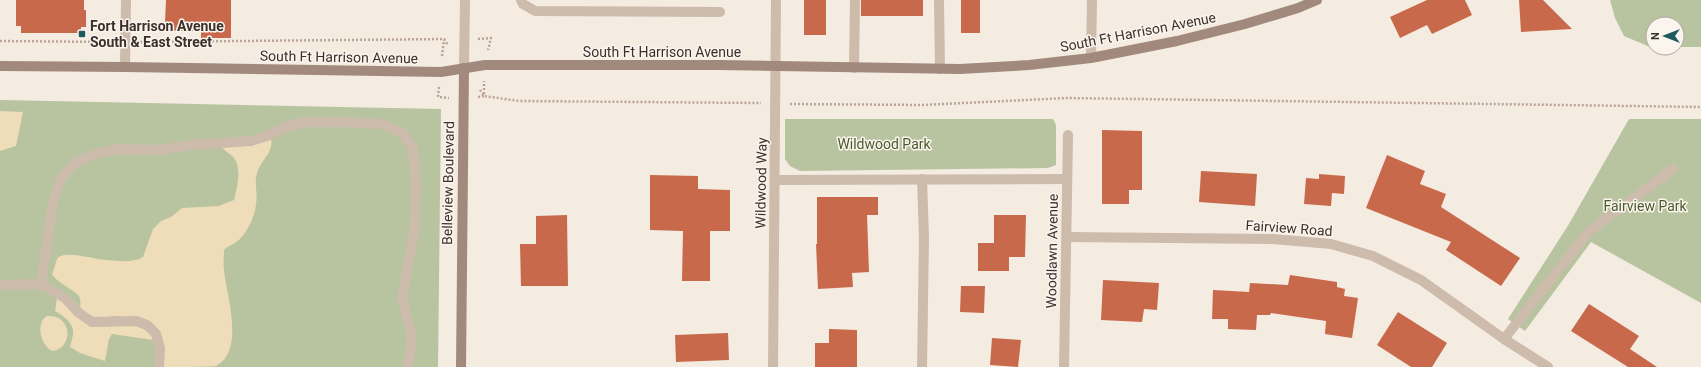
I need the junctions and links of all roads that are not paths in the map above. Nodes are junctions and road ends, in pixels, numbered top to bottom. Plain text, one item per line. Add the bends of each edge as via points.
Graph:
1 (126, 0) edge
2 (465, 0) edge
3 (521, 0) edge
4 (776, 0) edge
5 (855, 0) edge
6 (939, 0) edge
7 (1092, 0) edge
8 (1317, 0) edge
9 (720, 12) dead end
10 (1091, 58) junction
11 (0, 66) edge
12 (125, 67) junction
13 (775, 67) junction
14 (464, 68) junction
15 (854, 68) junction
16 (940, 69) junction
17 (1068, 135) dead end
18 (1673, 169) dead end
19 (922, 179) junction
20 (1067, 179) junction
21 (775, 180) junction
22 (1067, 237) junction
23 (41, 284) junction
24 (0, 285) edge
25 (1504, 339) junction
26 (159, 367) edge
27 (408, 367) edge
28 (461, 367) edge
29 (773, 367) edge
30 (922, 367) edge
31 (1064, 367) edge
32 (1548, 367) edge

1 - 12 street
2 - 14 street, Belleview Boulevard
3 - 9 street via 535,11
4 - 13 street, Wildwood Way
5 - 15 street
6 - 16 street
7 - 10 street
8 - 10 main road, South Ft Harrison Avenue via 1246,24
10 - 16 main road, South Ft Harrison Avenue via 1029,65
11 - 12 main road, South Ft Harrison Avenue
12 - 14 main road, South Ft Harrison Avenue via 441,72
13 - 14 main road, South Ft Harrison Avenue via 485,65
13 - 15 main road, South Ft Harrison Avenue
13 - 21 street, Wildwood Way
14 - 28 main road, Belleview Boulevard
15 - 16 main road, South Ft Harrison Avenue
17 - 20 street, Woodlawn Avenue
18 - 25 street via 1588,232
19 - 20 street
19 - 21 street
19 - 30 street
20 - 22 street, Woodlawn Avenue
21 - 29 street, Wildwood Way
22 - 25 street, Fairview Road via 1273,239 1331,244 1373,256 1421,280
22 - 31 street, Woodlawn Avenue
23 - 24 street
23 - 26 street via 65,298 92,322 136,321 147,325 156,334 160,348
23 - 27 street via 53,202 61,178 75,163 95,154 117,149 160,150 251,141 303,122 382,124 403,134 413,148 416,187 414,233 402,298 412,337
25 - 32 street, Fairview Road

